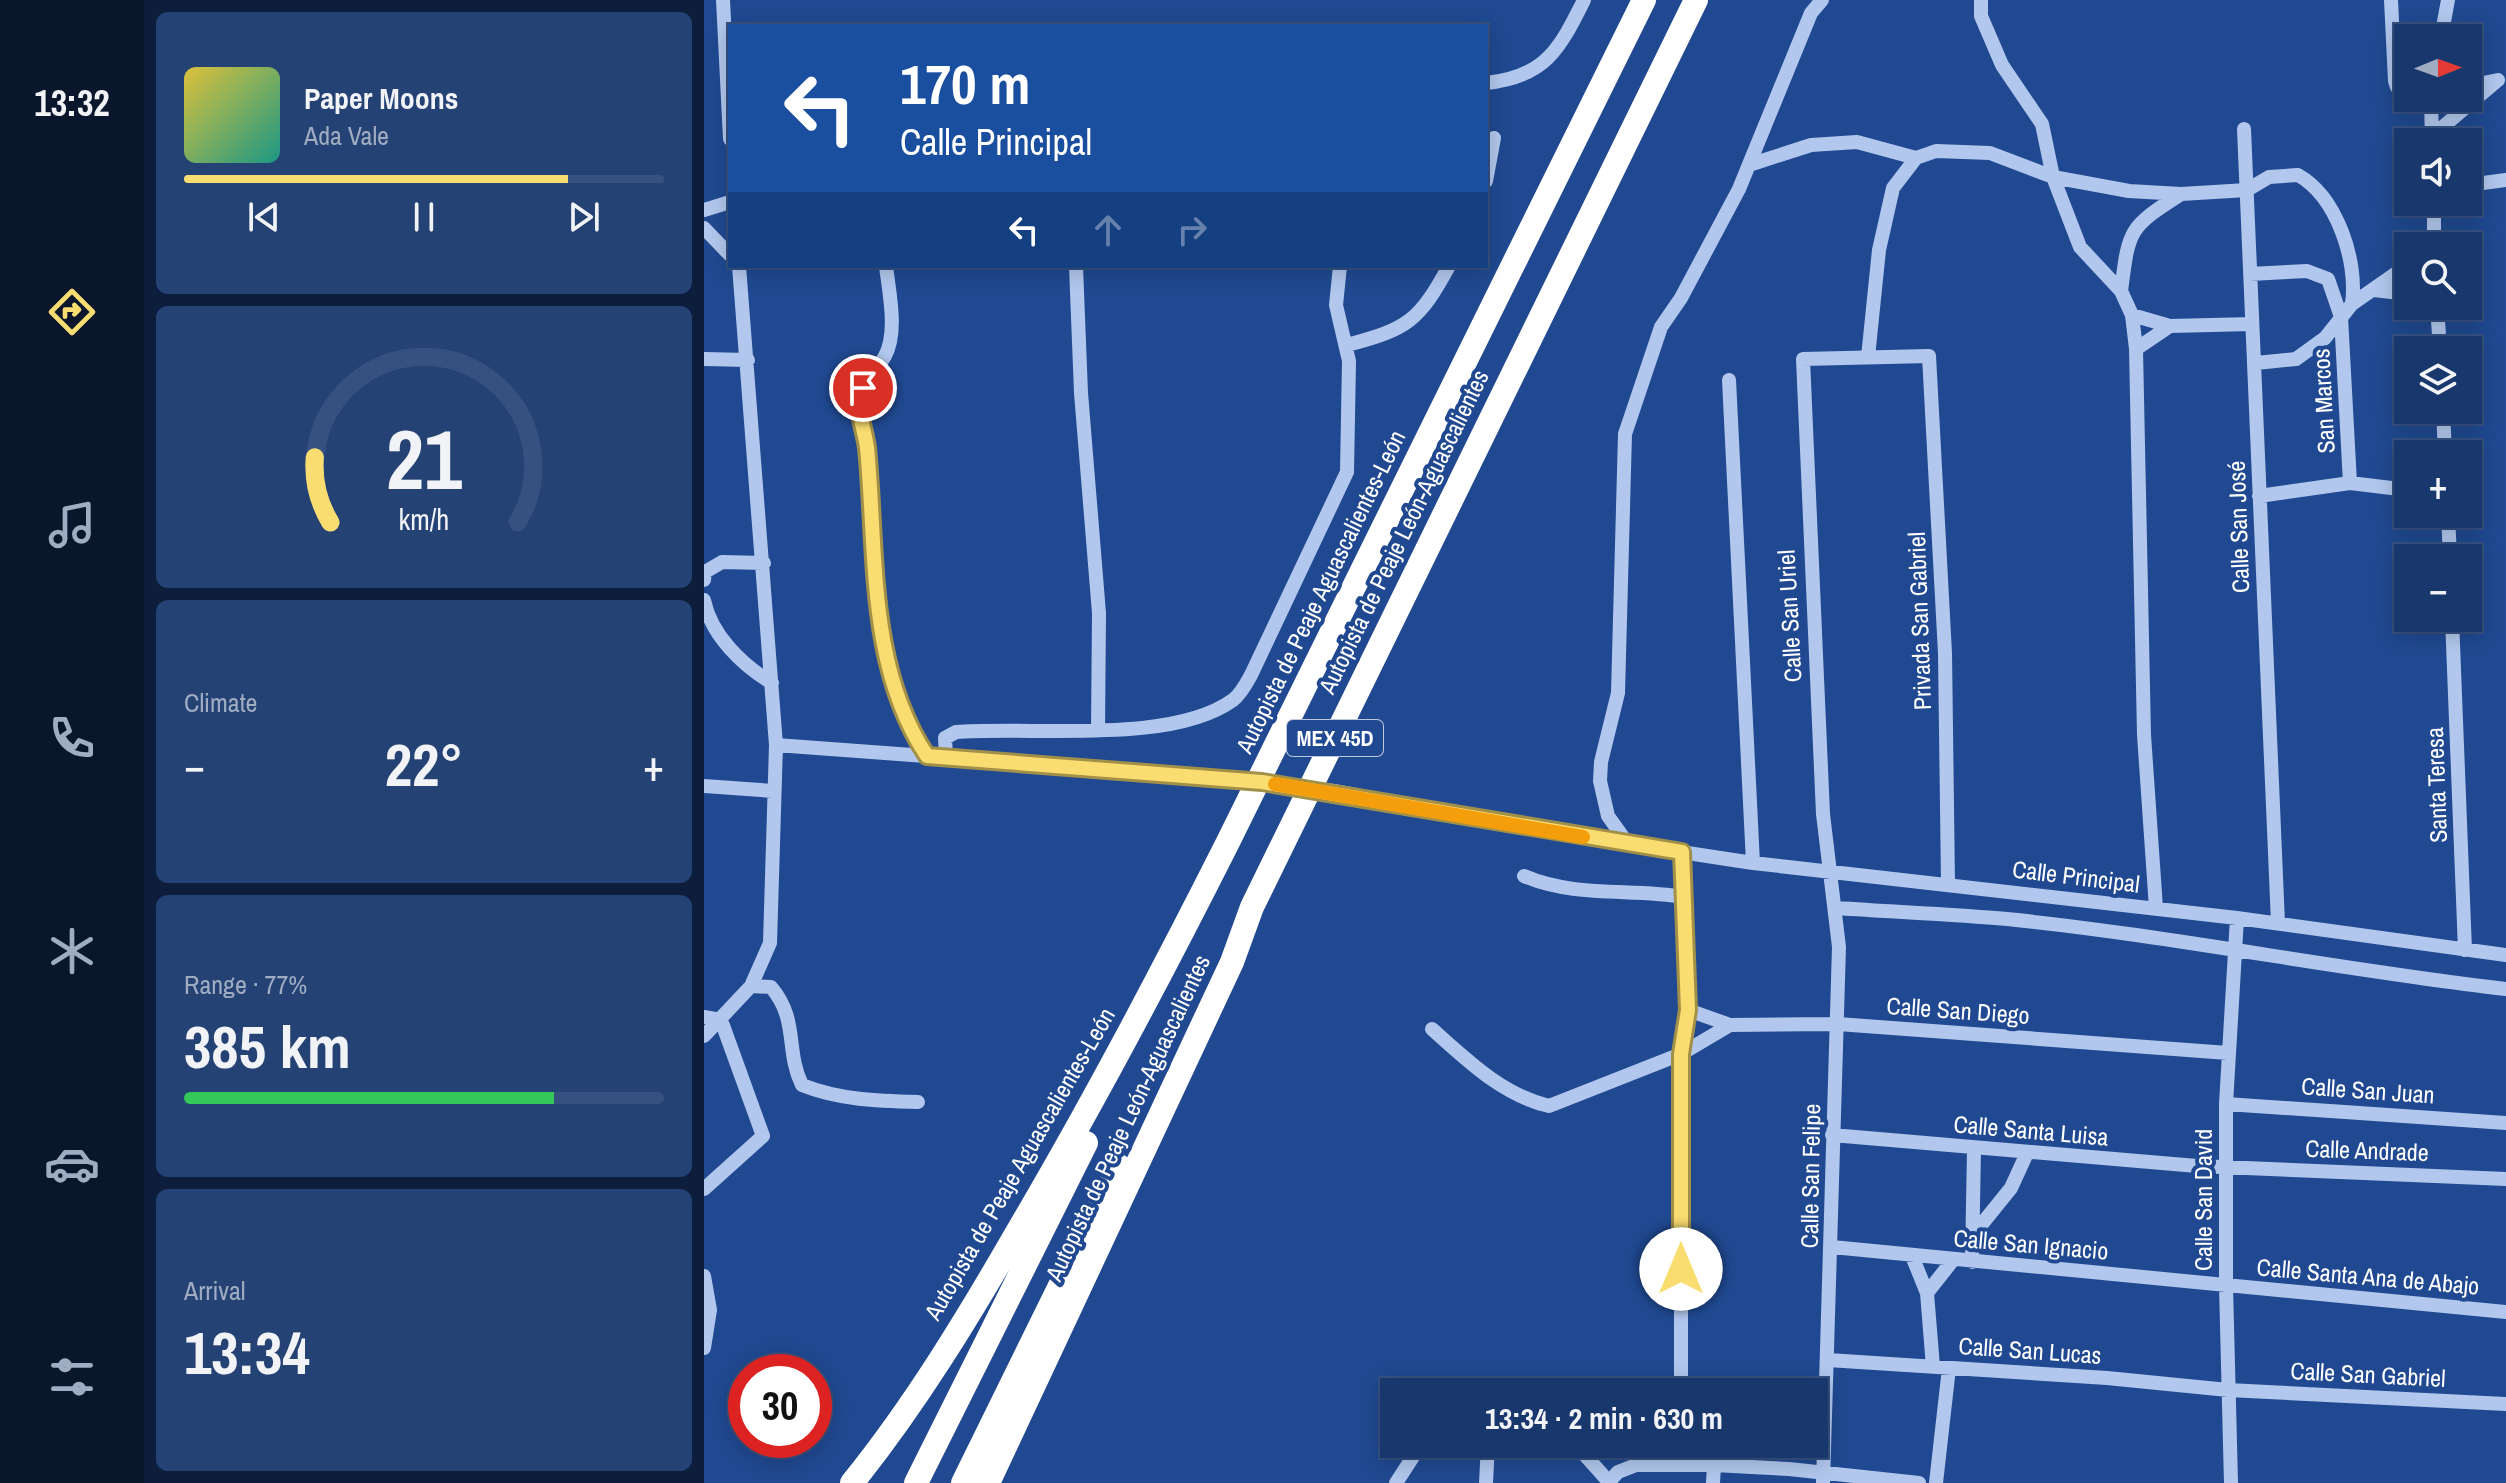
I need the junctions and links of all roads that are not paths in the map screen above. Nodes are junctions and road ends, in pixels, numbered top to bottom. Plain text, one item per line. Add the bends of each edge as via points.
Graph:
1 (723, 0) edge
2 (1584, 0) edge
3 (1644, 0) edge
4 (1696, 0) edge
5 (1822, 0) edge
6 (1981, 0) edge
7 (2391, 0) edge
8 (2448, 0) edge
9 (2444, 24) edge
10 (2394, 61) edge
11 (2502, 80) edge
12 (1488, 83) edge
13 (2482, 84) edge
14 (728, 94) edge
15 (2445, 128) edge
16 (2244, 129) dead end
17 (1494, 138) dead end
18 (1916, 158) junction
19 (1749, 165) junction
20 (1488, 170) edge
21 (2053, 177) junction
22 (2506, 180) edge
23 (2482, 183) edge
24 (2247, 190) junction
25 (2181, 194) junction
26 (728, 203) edge
27 (704, 210) edge
28 (704, 228) edge
29 (728, 253) edge
30 (739, 268) edge
31 (886, 268) edge
32 (1076, 268) edge
33 (1340, 268) edge
34 (1448, 268) edge
35 (2250, 274) junction
36 (2394, 275) edge
37 (2374, 290) junction
38 (2121, 291) junction
39 (2394, 292) edge
40 (2352, 304) junction
41 (2132, 315) junction
42 (2341, 317) junction
43 (2252, 324) junction
44 (2170, 326) junction
45 (1347, 345) junction
46 (2136, 349) junction
47 (1868, 357) junction
48 (704, 359) edge
49 (748, 360) junction
50 (2256, 363) junction
51 (1729, 380) dead end
52 (2350, 483) junction
53 (2394, 488) edge
54 (2259, 496) junction
55 (764, 563) junction
56 (704, 580) edge
57 (704, 600) edge
58 (2453, 632) edge
59 (772, 683) junction
60 (1098, 730) junction
61 (776, 745) junction
62 (927, 756) junction
63 (946, 757) junction
64 (704, 786) edge
65 (773, 791) junction
66 (1634, 845) junction
67 (1682, 852) junction
68 (1753, 863) junction
69 (1828, 870) junction
70 (1524, 876) dead end
71 (1948, 884) junction
72 (1684, 897) junction
73 (1252, 907) junction
74 (1837, 908) junction
75 (2156, 908) junction
76 (1191, 916) junction
77 (2237, 918) junction
78 (2278, 923) junction
79 (2234, 949) junction
80 (2465, 950) junction
81 (2506, 955) edge
82 (751, 986) junction
83 (2506, 989) edge
84 (1688, 1010) junction
85 (704, 1017) edge
86 (721, 1020) junction
87 (1838, 1024) junction
88 (1730, 1025) junction
89 (1432, 1029) dead end
90 (704, 1036) edge
91 (2228, 1053) junction
92 (1681, 1054) junction
93 (918, 1102) dead end
94 (2226, 1104) junction
95 (2506, 1123) edge
96 (1832, 1135) junction
97 (1974, 1149) junction
98 (2027, 1153) junction
99 (2227, 1167) junction
100 (2506, 1179) edge
101 (704, 1189) edge
102 (1973, 1235) junction
103 (1832, 1247) junction
104 (1912, 1256) junction
105 (1953, 1260) junction
106 (1972, 1262) junction
107 (704, 1276) edge
108 (2226, 1286) junction
109 (1927, 1293) junction
110 (2506, 1312) edge
111 (704, 1348) edge
112 (1828, 1360) junction
113 (1933, 1367) junction
114 (1949, 1368) junction
115 (1681, 1378) edge
116 (2228, 1390) junction
117 (2506, 1404) edge
118 (1412, 1458) edge
119 (1487, 1458) edge
120 (1587, 1458) edge
121 (1681, 1458) edge
122 (1681, 1465) junction
123 (1714, 1465) junction
124 (1823, 1478) edge
125 (1608, 1482) edge
126 (852, 1483) edge
127 (916, 1483) edge
128 (963, 1483) edge
129 (988, 1483) edge
130 (1396, 1483) edge
131 (1486, 1483) edge
132 (1713, 1483) edge
133 (1919, 1483) edge
134 (1936, 1483) edge
135 (2231, 1483) edge

1 - 14 street
2 - 12 street via 1541,68 1521,78
3 - 76 highway, Autopista de Peaje Aguascalientes-León / MEX 45D
4 - 73 highway, Autopista de Peaje León-Aguascalientes / MEX 45D
5 - 19 street via 1811,13
6 - 21 street via 1981,16 2002,65 2042,124
7 - 10 street
8 - 9 street
11 - 13 street
11 - 15 street
16 - 24 street, Calle San José
17 - 20 street
18 - 19 street via 1857,142 1811,145
18 - 21 street via 1936,151 1990,153
18 - 47 street via 1893,188 1879,250
19 - 66 street via 1661,327 1625,434 1618,693 1600,781 1608,816
21 - 25 street
21 - 38 street via 2080,247
22 - 23 street
24 - 25 street
24 - 35 street, Calle San José
24 - 40 street via 2289,173 2319,191 2346,250
25 - 38 street via 2139,221 2128,240
26 - 27 street
28 - 29 street
30 - 49 street
31 - 62 street via 891,305 886,354 863,388 858,410 867,448 879,611 895,694
32 - 60 street via 1099,613
33 - 45 street via 1338,327
34 - 45 street via 1425,309 1391,334
35 - 42 street, San Marcos via 2307,271 2328,279
35 - 43 street, Calle San José
36 - 37 street
37 - 39 street
37 - 40 street
38 - 41 street
40 - 42 street
41 - 44 street
41 - 46 street
42 - 50 street via 2325,338 2296,359
42 - 52 street, San Marcos
43 - 44 street
43 - 50 street, Calle San José
44 - 46 street
45 - 60 street via 1347,472 1237,698 1198,717
46 - 75 street via 2144,735
47 - 69 street, Calle San Uriel via 1803,359
47 - 71 street, Privada San Gabriel via 1929,356 1945,653
48 - 49 street
49 - 55 street
50 - 54 street, Calle San José
51 - 68 street
52 - 53 street
52 - 54 street
54 - 78 street, Calle San José
55 - 56 street via 722,562 705,572
55 - 59 street
57 - 59 street via 709,623 753,672
58 - 80 street, Santa Teresa
59 - 61 street
60 - 63 street via 956,732 945,738
61 - 62 street, Calle Principal
61 - 65 street
62 - 63 street, Calle Principal
63 - 66 street, Calle Principal, bridge via 1334,791
64 - 65 street
65 - 82 street via 770,943
66 - 67 street, Calle Principal
67 - 68 street, Calle Principal
67 - 72 street
68 - 69 street, Calle Principal
69 - 71 street, Calle Principal
69 - 74 street, Calle San Felipe
70 - 72 street via 1551,888 1643,890
71 - 75 street, Calle Principal
72 - 84 street
73 - 128 highway via 1223,955
73 - 129 highway, Autopista de Peaje León-Aguascalientes / MEX 45D via 1220,990
74 - 79 street via 2006,919
74 - 87 street, Calle San Felipe
75 - 77 street, Calle Principal
76 - 126 highway, Autopista de Peaje Aguascalientes-León / MEX 45D via 1077,1130 979,1297
76 - 127 highway via 1092,1133
77 - 78 street, Calle Principal
77 - 79 street, Calle San David
78 - 80 street, Calle Principal
79 - 83 street
79 - 91 street, Calle San David
80 - 81 street, Calle Principal
82 - 86 street
82 - 93 street via 771,987 784,1003 802,1085 870,1100
84 - 88 street, Calle San Diego
84 - 92 street
85 - 86 street
86 - 90 street
86 - 101 street via 763,1136
87 - 88 street, Calle San Diego
87 - 91 street, Calle San Diego
87 - 96 street, Calle San Felipe
88 - 92 street
89 - 92 street via 1489,1078 1549,1106
91 - 94 street, Calle San David
92 - 115 street
94 - 95 street, Calle San Juan
94 - 99 street, Calle San David
96 - 97 street, Calle Santa Luisa
96 - 103 street, Calle San Felipe
97 - 98 street, Calle Santa Luisa
97 - 102 street
98 - 99 street, Calle Santa Luisa
98 - 102 street via 2011,1188
99 - 100 street, Calle Andrade
99 - 108 street, Calle San David
102 - 106 street
103 - 104 street, Calle San Ignacio
103 - 112 street, Calle San Felipe
104 - 105 street, Calle San Ignacio
104 - 109 street
105 - 106 street, Calle San Ignacio
105 - 109 street
106 - 108 street, Calle San Ignacio
107 - 111 street via 710,1310
108 - 110 street, Calle Santa Ana de Abajo
108 - 116 street, Calle San David
109 - 113 street
112 - 113 street, Calle San Lucas
112 - 124 street, Calle San Felipe
113 - 114 street, Calle San Lucas
114 - 116 street, Calle San Lucas
114 - 134 street
116 - 117 street, Calle San Gabriel
116 - 135 street, Calle San David
118 - 130 street
119 - 131 street
120 - 125 street
121 - 122 street
122 - 123 street
122 - 125 street via 1636,1465
123 - 124 street
123 - 132 street
124 - 133 street

